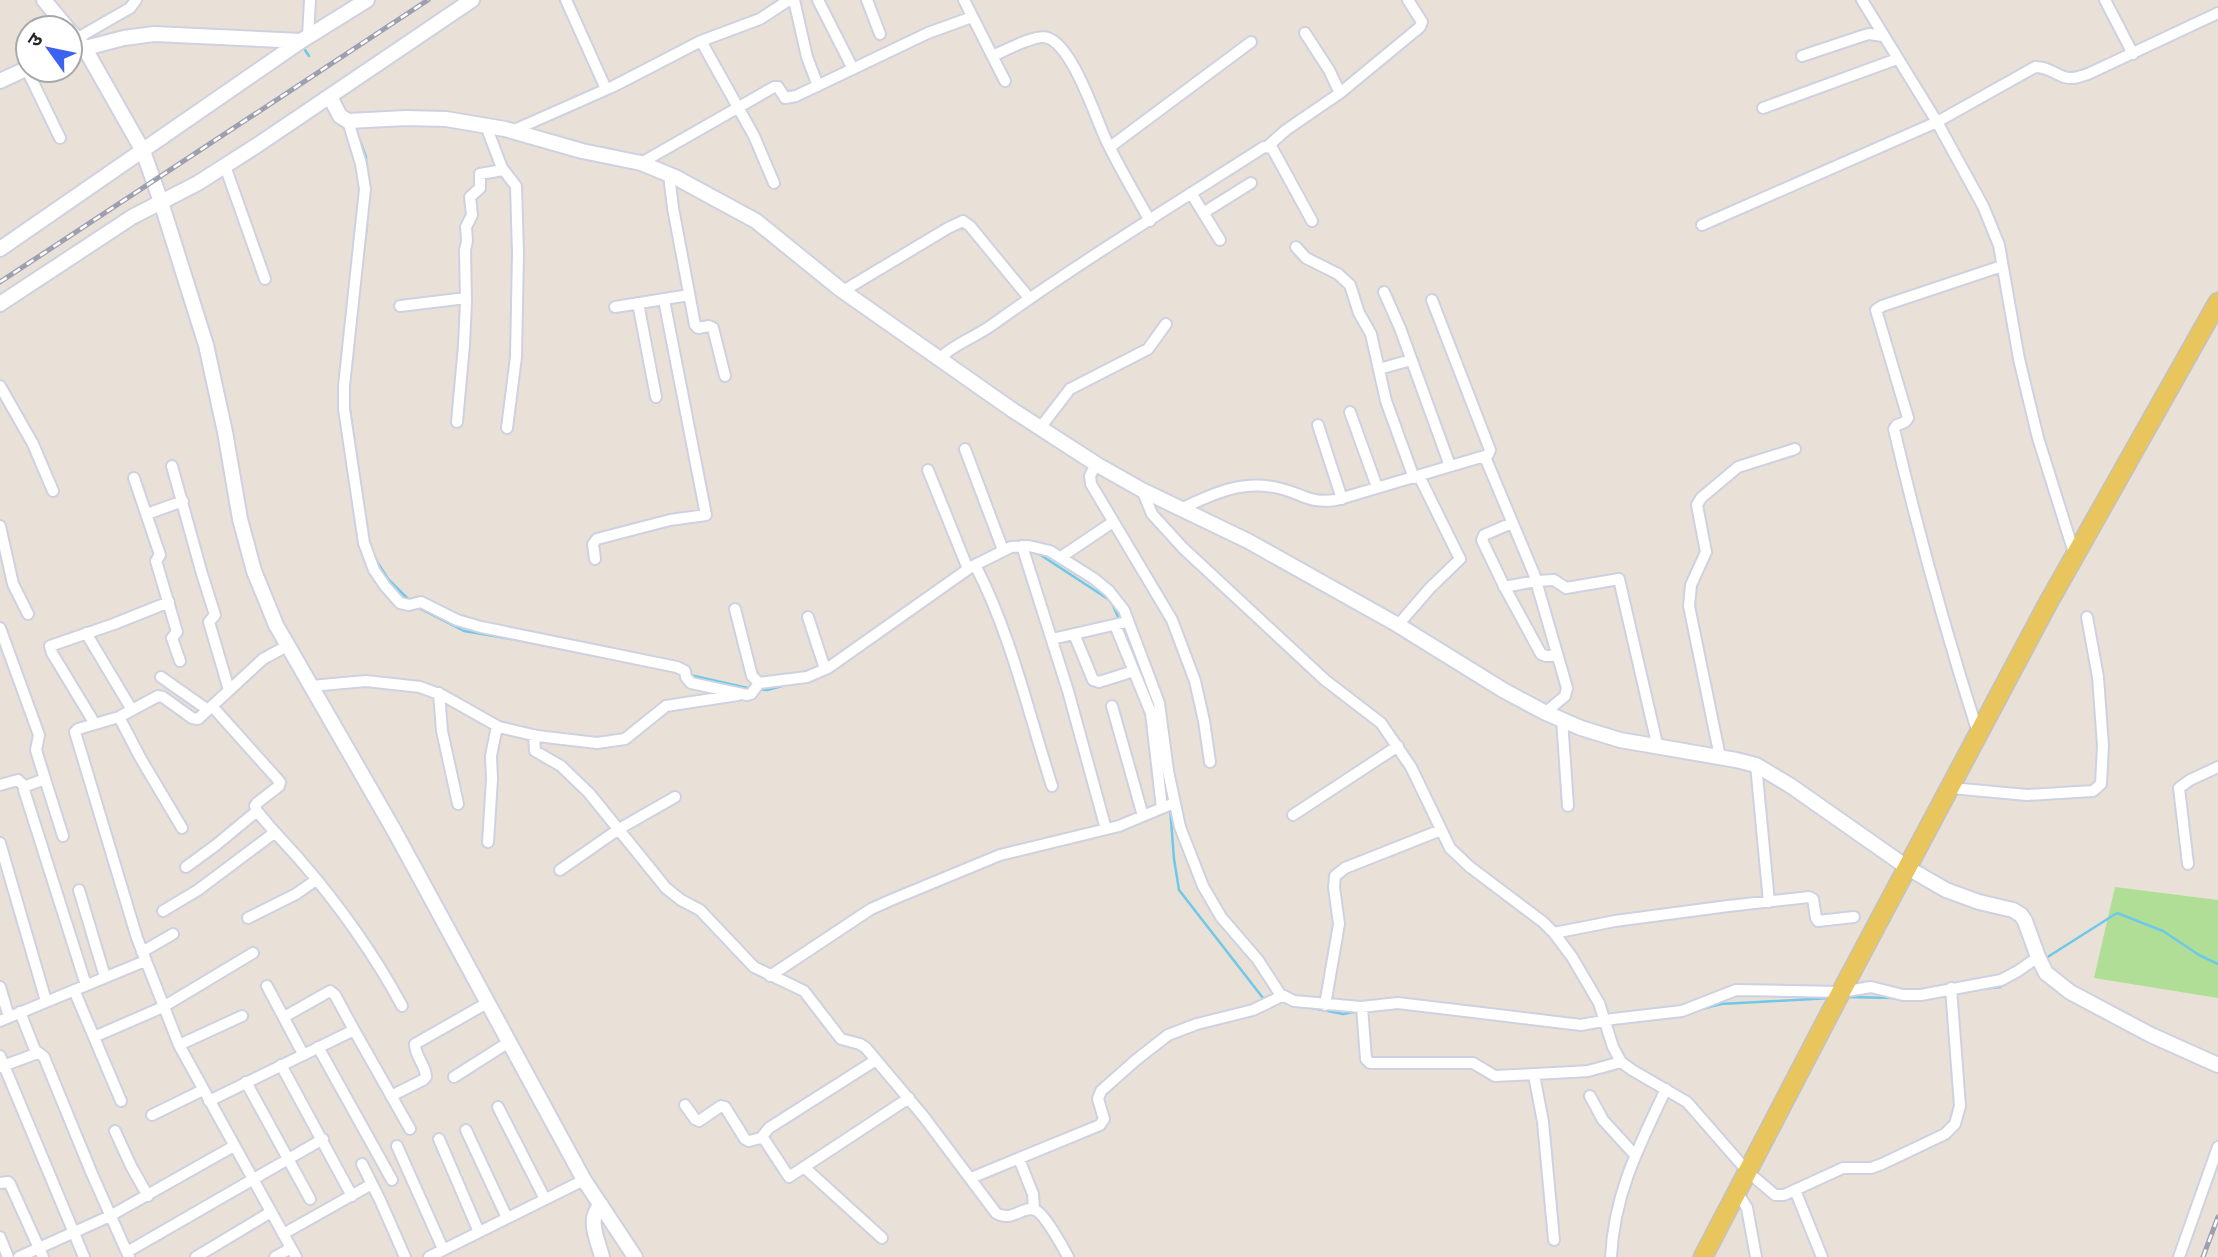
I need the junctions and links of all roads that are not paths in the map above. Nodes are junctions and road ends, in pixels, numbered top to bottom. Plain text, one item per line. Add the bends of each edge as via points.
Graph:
1 (136, 0) edge
2 (310, 0) edge
3 (367, 0) edge
4 (472, 0) edge
5 (566, 0) edge
6 (789, 0) edge
7 (794, 0) edge
8 (818, 0) edge
9 (867, 0) edge
10 (964, 0) edge
11 (1408, 0) edge
12 (1862, 0) edge
13 (2105, 0) edge
14 (2218, 13) edge
15 (972, 17) junction
16 (1305, 33) dead end
17 (84, 34) edge
18 (880, 34) dead end
19 (1883, 36) junction
20 (304, 39) junction
21 (84, 40) edge
22 (701, 41) junction
23 (1251, 42) dead end
24 (2133, 54) junction
25 (84, 56) edge
26 (993, 56) junction
27 (1802, 56) dead end
28 (1897, 59) junction
29 (853, 69) junction
30 (1005, 81) dead end
31 (35, 84) edge
32 (818, 86) junction
33 (606, 89) junction
34 (1340, 93) junction
35 (330, 97) junction
36 (738, 108) junction
37 (1763, 108) dead end
38 (348, 121) junction
39 (1937, 122) junction
40 (486, 126) junction
41 (512, 131) junction
42 (60, 138) dead end
43 (1268, 146) junction
44 (1110, 147) junction
45 (143, 151) junction
46 (641, 163) junction
47 (225, 166) junction
48 (503, 170) junction
49 (669, 175) junction
50 (774, 183) dead end
51 (1251, 183) dead end
52 (1191, 193) junction
53 (161, 202) junction
54 (1203, 213) junction
55 (1312, 220) dead end
56 (1150, 221) junction
57 (1702, 225) dead end
58 (1220, 240) dead end
59 (1296, 247) dead end
60 (0, 249) edge
61 (2002, 266) junction
62 (265, 279) dead end
63 (843, 291) junction
64 (1384, 292) dead end
65 (689, 295) junction
66 (466, 298) junction
67 (1029, 298) junction
68 (664, 300) junction
69 (1432, 300) dead end
70 (638, 303) junction
71 (0, 304) edge
72 (400, 306) dead end
73 (615, 307) dead end
74 (2216, 313) edge
75 (1166, 324) dead end
76 (939, 359) junction
77 (1411, 360) junction
78 (1379, 369) junction
79 (725, 376) dead end
80 (0, 386) edge
81 (656, 397) dead end
82 (1350, 412) dead end
83 (457, 422) dead end
84 (1318, 425) dead end
85 (507, 428) dead end
86 (1040, 428) junction
87 (965, 449) dead end
88 (1795, 449) dead end
89 (1485, 457) junction
90 (1096, 464) junction
91 (172, 466) dead end
92 (1450, 466) junction
93 (928, 470) dead end
94 (1417, 477) junction
95 (134, 478) dead end
96 (1377, 488) junction
97 (1142, 490) junction
98 (53, 491) dead end
99 (1342, 499) junction
100 (183, 501) junction
101 (1183, 508) junction
102 (147, 514) junction
103 (1113, 522) junction
104 (1512, 523) junction
105 (0, 526) edge
106 (1023, 548) junction
107 (1003, 550) junction
108 (2075, 556) junction
109 (1061, 557) junction
110 (595, 559) dead end
111 (974, 569) junction
112 (1535, 581) junction
113 (1504, 587) junction
114 (169, 602) junction
115 (735, 609) dead end
116 (28, 614) dead end
117 (808, 617) dead end
118 (2087, 617) dead end
119 (1121, 623) junction
120 (1398, 625) junction
121 (0, 629) edge
122 (86, 633) junction
123 (1074, 634) junction
124 (1052, 639) junction
125 (288, 646) junction
126 (1558, 656) junction
127 (180, 661) dead end
128 (825, 669) junction
129 (1134, 671) junction
130 (161, 677) dead end
131 (311, 686) junction
132 (752, 688) junction
133 (229, 690) junction
134 (439, 694) junction
135 (1112, 706) dead end
136 (210, 708) junction
137 (132, 710) junction
138 (1546, 712) junction
139 (119, 717) junction
140 (1562, 719) junction
141 (95, 724) junction
142 (497, 726) junction
143 (1979, 734) junction
144 (534, 735) junction
145 (1398, 746) junction
146 (1658, 748) junction
147 (1720, 757) junction
148 (1210, 762) dead end
149 (1756, 765) junction
150 (2218, 767) edge
151 (45, 779) junction
152 (0, 783) edge
153 (1052, 786) dead end
154 (25, 787) junction
155 (1951, 788) junction
156 (675, 797) dead end
157 (458, 804) dead end
158 (1169, 805) junction
159 (1568, 806) dead end
160 (257, 811) junction
161 (1293, 815) dead end
162 (1143, 817) junction
163 (182, 828) dead end
164 (619, 829) junction
165 (1106, 829) junction
166 (1441, 830) junction
167 (274, 833) junction
168 (63, 836) dead end
169 (488, 842) dead end
170 (0, 843) edge
171 (2188, 864) dead end
172 (186, 867) dead end
173 (1908, 868) junction
174 (560, 870) dead end
175 (316, 880) junction
176 (79, 890) dead end
177 (1769, 902) junction
178 (163, 911) dead end
179 (1854, 916) dead end
180 (248, 918) dead end
181 (1554, 933) junction
182 (173, 934) dead end
183 (253, 953) dead end
184 (144, 956) junction
185 (2038, 957) junction
186 (770, 976) junction
187 (105, 977) junction
188 (86, 985) junction
189 (267, 986) dead end
190 (0, 987) edge
191 (74, 990) junction
192 (1952, 992) junction
193 (1838, 997) junction
194 (1277, 999) junction
195 (47, 1002) junction
196 (487, 1003) junction
197 (1325, 1005) junction
198 (402, 1006) dead end
199 (163, 1007) junction
200 (1363, 1011) junction
201 (242, 1016) dead end
202 (10, 1017) edge
203 (284, 1017) junction
204 (1606, 1023) junction
205 (354, 1030) junction
206 (94, 1037) junction
207 (509, 1042) junction
208 (179, 1045) junction
209 (318, 1047) junction
210 (38, 1053) junction
211 (303, 1054) junction
212 (876, 1060) junction
213 (1621, 1062) junction
214 (1, 1063) edge
215 (282, 1065) junction
216 (2218, 1065) edge
217 (1534, 1075) junction
218 (454, 1077) dead end
219 (246, 1082) junction
220 (1666, 1089) junction
221 (206, 1096) junction
222 (391, 1096) junction
223 (1590, 1096) dead end
224 (909, 1098) junction
225 (121, 1101) dead end
226 (685, 1105) dead end
227 (498, 1107) dead end
228 (152, 1115) dead end
229 (410, 1129) dead end
230 (466, 1130) dead end
231 (116, 1131) dead end
232 (761, 1138) junction
233 (323, 1139) junction
234 (439, 1139) dead end
235 (234, 1146) junction
236 (397, 1146) dead end
237 (2218, 1147) edge
238 (1634, 1155) junction
239 (1019, 1159) junction
240 (289, 1160) junction
241 (362, 1164) dead end
242 (805, 1168) junction
243 (1748, 1172) junction
244 (971, 1178) junction
245 (253, 1180) junction
246 (392, 1180) dead end
247 (584, 1180) junction
248 (0, 1183) edge
249 (372, 1184) junction
250 (1796, 1190) junction
251 (1737, 1192) junction
252 (148, 1196) junction
253 (352, 1196) junction
254 (310, 1199) dead end
255 (545, 1199) junction
256 (601, 1205) junction
257 (1034, 1209) junction
258 (271, 1212) junction
259 (110, 1216) junction
260 (507, 1218) junction
261 (479, 1232) junction
262 (74, 1233) junction
263 (283, 1234) junction
264 (0, 1237) edge
265 (882, 1238) dead end
266 (1553, 1240) dead end
267 (443, 1250) junction
268 (293, 1252) edge
269 (41, 1253) edge
270 (128, 1254) edge
271 (8, 1257) edge
272 (19, 1257) edge
273 (84, 1257) edge
274 (196, 1257) edge
275 (275, 1257) edge
276 (405, 1257) edge
277 (429, 1257) edge
278 (602, 1257) edge
279 (635, 1257) edge
280 (1068, 1257) edge
281 (1611, 1257) edge
282 (1703, 1257) edge
283 (1756, 1257) edge
284 (1822, 1257) edge
285 (2179, 1257) edge

1 - 17 street
2 - 20 street
3 - 20 street
4 - 35 street
5 - 33 street
6 - 22 street via 760,19
7 - 32 street
8 - 29 street
9 - 18 street
10 - 15 street
11 - 34 street via 1422,22 1420,27
12 - 19 street
13 - 24 street
14 - 24 street
15 - 26 street
15 - 29 street
16 - 34 street
19 - 27 street via 1869,34
19 - 28 street
20 - 21 street via 154,34
20 - 45 street
22 - 33 street
22 - 36 street
23 - 44 street
24 - 39 street via 2072,79 2035,67
25 - 45 street
26 - 30 street
26 - 44 street via 1041,37 1051,39 1073,65
28 - 37 street
28 - 39 street
29 - 32 street
31 - 42 street
32 - 36 street via 786,98 775,86
33 - 41 street
34 - 43 street
35 - 38 street
35 - 47 street
36 - 46 street
36 - 50 street
38 - 40 street via 446,119
38 - 132 street via 365,189 344,409 362,535 374,570 403,604 415,603 469,624 677,667 698,685
39 - 57 street
39 - 61 street via 1983,205
40 - 41 street
40 - 48 street
41 - 46 street
43 - 52 street
43 - 55 street
44 - 56 street
45 - 53 street
45 - 60 street
46 - 49 street
47 - 53 street
47 - 62 street
48 - 66 street via 480,174 480,188 470,197
48 - 85 street via 516,186 518,253 515,368
49 - 63 street via 756,221
49 - 65 street
51 - 54 street
52 - 54 street
52 - 56 street
53 - 71 street
53 - 125 street via 206,345 254,571
54 - 58 street
56 - 67 street
59 - 78 street via 1350,285 1371,334
61 - 108 street via 2038,438
61 - 143 street via 1882,306 1876,313 1908,418 1894,429 1917,527
63 - 67 street via 963,221
63 - 76 street
64 - 77 street
65 - 68 street
65 - 79 street via 696,327 713,328
66 - 72 street
66 - 83 street
67 - 76 street
68 - 70 street
68 - 110 street via 706,515 597,539
69 - 89 street via 1490,450
70 - 73 street
70 - 81 street
74 - 108 main road
75 - 86 street via 1144,351 1070,389
76 - 86 street
77 - 78 street
77 - 92 street
78 - 94 street via 1390,413
80 - 98 street
82 - 96 street
84 - 99 street
86 - 90 street
87 - 107 street
88 - 147 street via 1738,467 1697,505 1706,552 1691,585 1689,606
89 - 92 street
89 - 104 street
90 - 97 street
90 - 103 street via 1090,481
91 - 100 street
92 - 94 street
93 - 111 street
94 - 96 street
94 - 120 street via 1460,559
95 - 102 street
96 - 99 street
97 - 101 street
97 - 145 street via 1152,514 1183,548 1325,680 1381,723
99 - 101 street via 1315,501 1276,487 1239,486
100 - 102 street
100 - 133 street via 215,616 209,622
101 - 120 street
102 - 114 street
103 - 109 street
103 - 148 street via 1172,620 1195,681
104 - 112 street
104 - 113 street via 1482,538
105 - 116 street via 13,584
106 - 107 street
106 - 109 street
106 - 124 street
107 - 111 street
108 - 143 main road
109 - 119 street via 1109,591 1119,603
111 - 128 street
111 - 153 street via 1008,646
112 - 113 street
112 - 126 street
112 - 146 street via 1556,580 1566,589 1619,579
113 - 126 street via 1541,654
114 - 122 street
114 - 127 street via 177,632 172,638
115 - 132 street
117 - 128 street
118 - 155 street via 2098,677 2101,784 2093,791 2027,795
119 - 123 street
119 - 129 street
119 - 158 street via 1159,703
120 - 138 street
121 - 151 street via 39,735 36,750
122 - 137 street
122 - 141 street via 49,647
123 - 124 street
123 - 129 street via 1093,680
124 - 165 street
125 - 131 street
125 - 133 street via 263,659
126 - 138 street via 1566,693
128 - 132 street
129 - 158 street via 1151,713
130 - 136 street
131 - 134 street via 366,681 420,687
131 - 196 street
132 - 144 street via 725,698 666,706 619,741 597,743
133 - 136 street
134 - 142 street
134 - 157 street
135 - 162 street
136 - 137 street via 198,719 192,718 160,696
136 - 160 street via 280,782 257,803
137 - 139 street
138 - 140 street
139 - 141 street
139 - 163 street
140 - 146 street
140 - 159 street
141 - 184 street via 78,729 75,735
142 - 144 street
142 - 169 street via 491,756
143 - 155 main road
144 - 164 street via 534,751 570,774
145 - 161 street
145 - 166 street
146 - 147 street
147 - 149 street
149 - 173 street
149 - 177 street
150 - 171 street via 2179,788
151 - 154 street
151 - 168 street
152 - 154 street via 18,780
154 - 188 street
155 - 173 main road
156 - 164 street
158 - 162 street
158 - 194 street via 1213,905 1258,960
160 - 167 street
160 - 172 street
162 - 165 street
164 - 174 street
164 - 186 street via 666,888 700,910 750,963
165 - 186 street via 1000,855 891,900
166 - 181 street via 1460,859
166 - 197 street via 1335,876 1339,923
167 - 175 street
167 - 178 street
170 - 195 street
173 - 185 street via 1946,890 2021,915
173 - 193 main road
175 - 180 street
175 - 198 street
176 - 187 street
177 - 179 street via 1811,897 1817,921
177 - 181 street
181 - 204 street via 1599,1003
182 - 184 street
183 - 199 street
184 - 187 street
184 - 199 street
185 - 192 street via 2001,980
185 - 216 street via 2046,973 2070,992
186 - 212 street via 804,991 841,1039 864,1046
187 - 188 street
188 - 191 street
189 - 203 street
190 - 202 street
191 - 195 street
191 - 206 street
192 - 193 street via 1912,996 1873,987
192 - 250 street via 1960,1095 1959,1113 1951,1129 1882,1164 1843,1168
193 - 204 street via 1736,990 1682,1011
193 - 243 main road
194 - 197 street
194 - 239 street via 1168,1035 1101,1091 1101,1125
195 - 202 street
196 - 207 street
196 - 222 street via 415,1044 426,1077
197 - 200 street
199 - 206 street
199 - 208 street
200 - 204 street via 1398,1003 1578,1025
200 - 217 street via 1370,1063 1473,1063 1495,1076
201 - 208 street
202 - 210 street
203 - 205 street via 330,991
203 - 211 street
204 - 213 street
205 - 209 street
205 - 222 street
206 - 225 street
207 - 218 street
207 - 247 street
208 - 221 street
209 - 211 street
209 - 246 street
210 - 214 street
210 - 259 street via 44,1057
211 - 215 street
212 - 224 street
212 - 232 street via 769,1128
213 - 217 street
213 - 220 street
214 - 262 street
215 - 219 street
215 - 233 street
217 - 266 street via 1543,1122
219 - 221 street
219 - 240 street
220 - 238 street
220 - 243 street via 1695,1110
221 - 228 street
221 - 235 street
222 - 229 street
223 - 238 street
224 - 242 street
224 - 244 street
226 - 232 street via 699,1121 723,1106 747,1141
227 - 255 street
230 - 260 street
231 - 252 street
232 - 242 street via 787,1176
233 - 240 street
233 - 253 street
234 - 261 street
235 - 245 street
235 - 252 street
236 - 267 street
237 - 285 street
238 - 281 street via 1618,1203
239 - 244 street
239 - 257 street
240 - 245 street
240 - 254 street
241 - 249 street
242 - 265 street
243 - 250 street via 1775,1195
243 - 251 main road
244 - 257 street via 1000,1216
245 - 258 street
245 - 270 street
247 - 255 street
247 - 256 street
248 - 269 street via 10,1184
249 - 253 street
249 - 276 street
250 - 284 street
251 - 282 main road
251 - 283 street via 1747,1208
252 - 259 street
253 - 263 street
255 - 260 street
256 - 278 street via 593,1220
256 - 279 street
257 - 280 street
258 - 263 street
258 - 274 street
259 - 262 street
259 - 270 street
260 - 261 street
261 - 267 street
262 - 269 street
262 - 273 street
263 - 268 street
264 - 271 street
267 - 277 street
268 - 275 street
269 - 272 street

